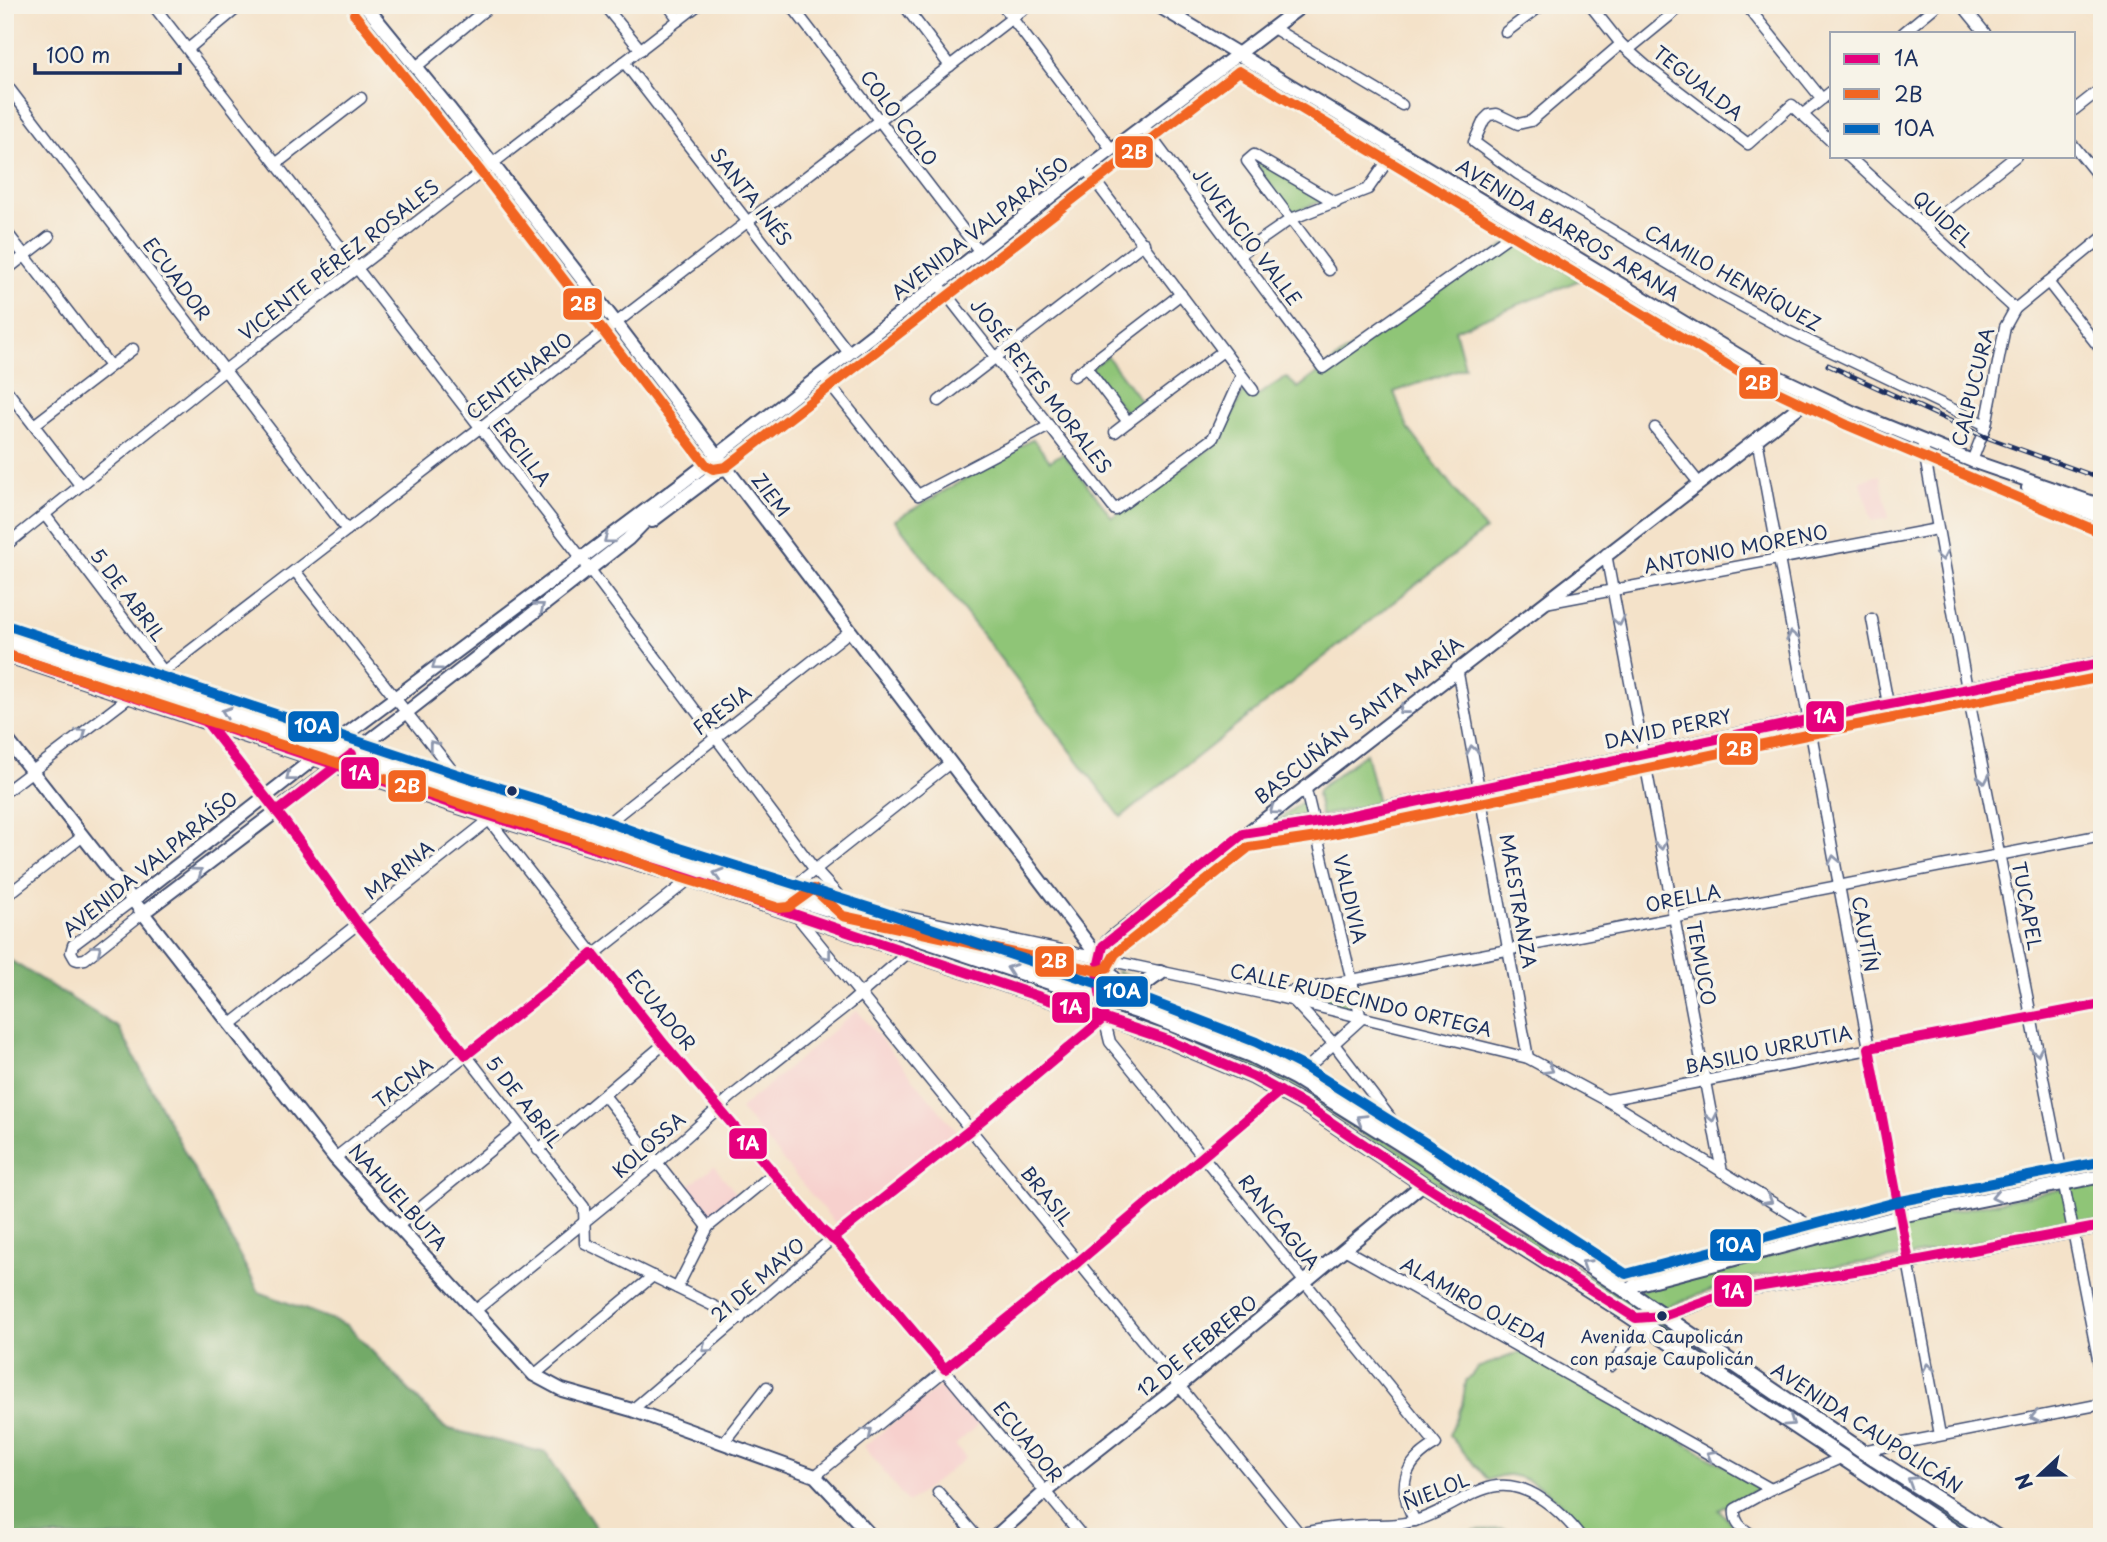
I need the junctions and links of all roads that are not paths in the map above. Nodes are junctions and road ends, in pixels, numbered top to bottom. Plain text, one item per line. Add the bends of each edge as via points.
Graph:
1 (153, 5) edge
2 (241, 5) edge
3 (365, 5) edge
4 (491, 5) edge
5 (604, 5) edge
6 (668, 5) edge
7 (698, 5) edge
8 (791, 5) edge
9 (904, 5) edge
10 (1002, 5) edge
11 (1028, 5) edge
12 (1157, 5) edge
13 (1303, 5) edge
14 (1542, 5) edge
15 (1590, 5) edge
16 (1683, 5) edge
17 (1746, 5) edge
18 (1937, 5) edge
19 (1962, 5) edge
20 (1012, 18) junction
21 (679, 20) junction
22 (1273, 29) junction
23 (1506, 32) dead end
24 (1904, 32) edge
25 (1983, 32) edge
26 (1624, 47) junction
27 (188, 49) junction
28 (641, 50) junction
29 (1238, 54) junction
30 (624, 62) junction
31 (950, 66) junction
32 (415, 67) junction
33 (5, 83) edge
34 (2102, 88) edge
35 (1830, 93) edge
36 (361, 98) dead end
37 (1822, 100) junction
38 (1402, 105) dead end
39 (2076, 108) edge
40 (1802, 115) junction
41 (879, 120) junction
42 (1143, 126) junction
43 (1830, 140) edge
44 (2076, 148) edge
45 (1396, 149) junction
46 (1112, 150) junction
47 (1849, 158) edge
48 (2013, 158) edge
49 (277, 163) junction
50 (492, 163) junction
51 (1086, 169) junction
52 (2102, 181) edge
53 (1336, 203) junction
54 (1291, 219) junction
55 (747, 222) junction
56 (1523, 226) junction
57 (1926, 227) junction
58 (5, 230) edge
59 (49, 237) dead end
60 (2102, 238) edge
61 (1143, 243) junction
62 (980, 252) junction
63 (1239, 255) junction
64 (25, 256) junction
65 (358, 268) junction
66 (1329, 270) dead end
67 (5, 271) edge
68 (2048, 282) junction
69 (939, 285) junction
70 (1181, 294) junction
71 (2015, 309) junction
72 (616, 323) junction
73 (133, 349) dead end
74 (1223, 351) junction
75 (2102, 351) edge
76 (849, 353) junction
77 (997, 357) junction
78 (110, 366) junction
79 (1086, 367) junction
80 (225, 370) junction
81 (822, 375) junction
82 (1074, 376) dead end
83 (1241, 376) junction
84 (5, 388) edge
85 (1253, 390) dead end
86 (1814, 395) junction
87 (940, 401) dead end
88 (1128, 422) junction
89 (34, 425) junction
90 (1986, 425) junction
91 (1049, 426) junction
92 (481, 427) junction
93 (1655, 428) dead end
94 (1115, 432) dead end
95 (1757, 439) junction
96 (1923, 440) junction
97 (721, 461) junction
98 (1972, 461) junction
99 (682, 483) junction
100 (1699, 483) junction
101 (80, 485) junction
102 (2102, 506) edge
103 (44, 515) junction
104 (2102, 518) edge
105 (1937, 529) junction
106 (347, 530) junction
107 (628, 539) junction
108 (5, 546) edge
109 (1606, 554) junction
110 (1778, 559) junction
111 (585, 564) junction
112 (295, 571) junction
113 (1613, 591) junction
114 (1541, 604) junction
115 (1872, 619) dead end
116 (850, 631) junction
117 (5, 639) edge
118 (5, 654) edge
119 (2102, 663) edge
120 (1457, 668) junction
121 (164, 671) junction
122 (1967, 689) junction
123 (131, 696) junction
124 (183, 697) junction
125 (395, 697) junction
126 (1888, 704) junction
127 (407, 712) junction
128 (204, 719) junction
129 (1808, 720) junction
130 (5, 737) edge
131 (715, 737) junction
132 (330, 747) junction
133 (352, 754) junction
134 (1644, 754) junction
135 (316, 757) junction
136 (950, 763) junction
137 (338, 764) junction
138 (32, 771) junction
139 (1305, 786) junction
140 (1479, 787) junction
141 (5, 792) edge
142 (471, 793) junction
143 (265, 796) junction
144 (277, 812) junction
145 (615, 817) junction
146 (492, 820) junction
147 (1314, 823) junction
148 (590, 830) junction
149 (1243, 834) junction
150 (2102, 835) edge
151 (83, 836) junction
152 (620, 841) junction
153 (1999, 855) junction
154 (815, 870) junction
155 (690, 879) junction
156 (1839, 886) junction
157 (783, 895) junction
158 (5, 897) edge
159 (133, 900) junction
160 (847, 903) junction
161 (144, 913) junction
162 (795, 914) junction
163 (1674, 918) junction
164 (860, 920) junction
165 (358, 924) junction
166 (1509, 950) junction
167 (909, 953) junction
168 (593, 954) junction
169 (1098, 957) junction
170 (1160, 973) junction
171 (1351, 980) junction
172 (859, 995) junction
173 (1270, 995) junction
174 (1099, 999) junction
175 (1294, 1001) junction
176 (2102, 1004) edge
177 (1143, 1013) junction
178 (2031, 1017) junction
179 (1104, 1018) junction
180 (1361, 1019) junction
181 (230, 1025) junction
182 (664, 1044) junction
183 (1334, 1044) junction
184 (1869, 1048) junction
185 (466, 1055) junction
186 (1528, 1058) junction
187 (1254, 1077) junction
188 (1296, 1078) junction
189 (1705, 1081) junction
190 (1280, 1091) junction
191 (604, 1095) junction
192 (1606, 1100) junction
193 (719, 1107) junction
194 (520, 1126) junction
195 (970, 1130) junction
196 (538, 1150) junction
197 (1419, 1155) junction
198 (335, 1158) junction
199 (1203, 1158) junction
200 (658, 1162) junction
201 (774, 1172) junction
202 (1722, 1172) junction
203 (2102, 1176) edge
204 (2063, 1183) junction
205 (1423, 1184) junction
206 (1468, 1188) junction
207 (1509, 1215) junction
208 (1900, 1216) junction
209 (585, 1223) junction
210 (397, 1226) junction
211 (2102, 1226) edge
212 (708, 1227) junction
213 (1497, 1231) junction
214 (2073, 1231) junction
215 (1825, 1235) junction
216 (832, 1239) junction
217 (1344, 1249) junction
218 (1078, 1262) junction
219 (1909, 1262) junction
220 (653, 1276) junction
221 (1305, 1282) junction
222 (677, 1288) junction
223 (1627, 1291) junction
224 (476, 1310) junction
225 (1663, 1316) junction
226 (740, 1319) junction
227 (1636, 1320) junction
228 (1611, 1366) dead end
229 (945, 1369) junction
230 (534, 1375) junction
231 (2102, 1379) edge
232 (1179, 1386) junction
233 (766, 1387) dead end
234 (2102, 1404) edge
235 (632, 1410) junction
236 (1940, 1435) junction
237 (723, 1443) junction
238 (1862, 1451) junction
239 (1843, 1457) junction
240 (1875, 1459) junction
241 (815, 1476) junction
242 (1771, 1489) junction
243 (938, 1492) dead end
244 (1046, 1492) junction
245 (1415, 1521) junction
246 (1299, 1533) junction
247 (872, 1537) edge
248 (977, 1537) edge
249 (995, 1537) edge
250 (1083, 1537) edge
251 (1287, 1537) edge
252 (1581, 1537) edge
253 (1755, 1537) edge
254 (1962, 1537) edge
255 (1997, 1537) edge

1 - 27 street, ERCILLA
2 - 27 street
3 - 32 street, ZIEM
4 - 32 street
5 - 28 street
6 - 21 street
7 - 21 street, VICENTE PÉREZ ROSALES
8 - 41 street, COLO COLO
9 - 31 street
10 - 20 street
11 - 20 street, CENTENARIO
12 - 29 street, AVENIDA BARROS ARANA
13 - 22 street, AVENIDA VALPARAÍSO
14 - 23 street
15 - 26 street, TEGUALDA
16 - 26 street
17 - 37 street
18 - 24 street
19 - 25 street
20 - 31 street, CENTENARIO
20 - 46 street
21 - 28 street, VICENTE PÉREZ ROSALES
22 - 29 street, AVENIDA VALPARAÍSO
22 - 38 street
26 - 40 street, TEGUALDA via 1748,144 1792,105
26 - 90 street, CAMILO HENRÍQUEZ via 1531,121 1518,124 1489,115 1474,142 1518,174 1719,294
27 - 49 street, ERCILLA
28 - 30 street, VICENTE PÉREZ ROSALES
29 - 42 street, AVENIDA VALPARAÍSO
29 - 45 street, AVENIDA BARROS ARANA
30 - 50 street, VICENTE PÉREZ ROSALES
30 - 55 street, SANTA INÉS
31 - 41 street, CENTENARIO
32 - 50 street, ZIEM
33 - 80 street, ECUADOR
34 - 39 street
35 - 37 street
36 - 49 street
37 - 40 street
40 - 43 street
41 - 55 street, CENTENARIO
41 - 62 street, COLO COLO
42 - 46 street, AVENIDA VALPARAÍSO
42 - 63 street, JUVENCIO VALLE
44 - 52 street
45 - 53 street via 1368,189
45 - 56 street, AVENIDA BARROS ARANA
46 - 51 street, AVENIDA VALPARAÍSO
47 - 57 street, QUIDEL
48 - 57 street
49 - 65 street, ERCILLA
50 - 65 street, VICENTE PÉREZ ROSALES
50 - 72 street, ZIEM
51 - 61 street
51 - 62 street, AVENIDA VALPARAÍSO
53 - 54 street
53 - 54 street via 1254,155 1247,162
54 - 63 street
54 - 66 street
55 - 72 street, CENTENARIO
55 - 76 street, SANTA INÉS
56 - 63 street, JUVENCIO VALLE via 1323,368
56 - 86 street, AVENIDA BARROS ARANA via 1761,369
57 - 71 street, QUIDEL
58 - 64 street
59 - 64 street
60 - 68 street, CALPUCURA
61 - 70 street
61 - 77 street
62 - 69 street, AVENIDA VALPARAÍSO
64 - 67 street
64 - 78 street
65 - 80 street, VICENTE PÉREZ ROSALES
65 - 92 street, ERCILLA
68 - 71 street, CALPUCURA
68 - 75 street
69 - 76 street, AVENIDA VALPARAÍSO
69 - 77 street, JOSÉ REYES MORALES
70 - 74 street
70 - 79 street
71 - 90 street, CALPUCURA via 2005,327
72 - 92 street, CENTENARIO
72 - 97 street, ZIEM
73 - 78 street
74 - 83 street
74 - 88 street
76 - 81 street, AVENIDA VALPARAÍSO
77 - 87 street
77 - 91 street, JOSÉ REYES MORALES
78 - 89 street
79 - 82 street
79 - 88 street
80 - 101 street, VICENTE PÉREZ ROSALES
80 - 106 street, ECUADOR
81 - 91 street via 918,495
81 - 97 street, AVENIDA VALPARAÍSO
83 - 85 street
83 - 91 street, JOSÉ REYES MORALES via 1213,438 1115,509
84 - 89 street
86 - 95 street, BASCUÑÁN SANTA MARÍA
86 - 96 street, AVENIDA BARROS ARANA
88 - 94 street
89 - 101 street
90 - 98 street, CALPUCURA
92 - 106 street, CENTENARIO
92 - 111 street, ERCILLA
93 - 100 street
95 - 100 street, BASCUÑÁN SANTA MARÍA
95 - 110 street, CAUTÍN
96 - 98 street, AVENIDA BARROS ARANA
96 - 105 street, TUCAPEL
97 - 99 street, AVENIDA VALPARAÍSO
97 - 107 street, AVENIDA VALPARAÍSO
97 - 116 street, ZIEM
98 - 102 street, AVENIDA BARROS ARANA
98 - 104 street, AVENIDA BARROS ARANA
99 - 107 street, AVENIDA VALPARAÍSO
99 -> 111 street, AVENIDA VALPARAÍSO
100 - 109 street, BASCUÑÁN SANTA MARÍA
101 - 103 street, VICENTE PÉREZ ROSALES
103 - 108 street, VICENTE PÉREZ ROSALES
103 - 121 street, 5 DE ABRIL
105 - 110 street, ANTONIO MORENO
105 -> 122 street, TUCAPEL
106 - 112 street, CENTENARIO
107 - 111 street, AVENIDA VALPARAÍSO
109 - 113 street, TEMUCO
109 - 114 street, BASCUÑÁN SANTA MARÍA
110 - 113 street, ANTONIO MORENO
129 -> 110 street, CAUTÍN
111 -> 125 street, AVENIDA VALPARAÍSO
127 -> 111 street, AVENIDA VALPARAÍSO
111 - 131 street, ERCILLA
112 - 121 street, CENTENARIO
112 - 125 street
113 - 114 street, ANTONIO MORENO
113 -> 134 street, TEMUCO
114 - 120 street, BASCUÑÁN SANTA MARÍA
115 - 126 street
116 - 131 street, FRESIA
116 - 136 street, ZIEM
117 - 124 main road, AVENIDA CAUPOLICÁN
118 - 123 main road, AVENIDA CAUPOLICÁN
119 - 122 street, DAVID PERRY
120 -> 139 street, BASCUÑÁN SANTA MARÍA
140 -> 120 street, MAESTRANZA
121 - 124 street, 5 DE ABRIL
122 - 126 street, DAVID PERRY
122 -> 153 street, TUCAPEL
123 - 128 main road, AVENIDA CAUPOLICÁN
138 -> 123 street
132 -> 124 main road, AVENIDA CAUPOLICÁN
125 - 127 street
125 - 132 street, AVENIDA VALPARAÍSO
126 - 129 street, DAVID PERRY
127 - 133 street, AVENIDA VALPARAÍSO
142 -> 127 street
128 - 135 main road, AVENIDA CAUPOLICÁN
128 - 143 street, 5 DE ABRIL
129 - 134 street, DAVID PERRY
156 -> 129 street, CAUTÍN
130 - 138 street, NAHUELBUTA
131 - 145 street, FRESIA
131 - 154 street, ERCILLA
132 - 133 main road, AVENIDA CAUPOLICÁN
132 - 135 street, AVENIDA VALPARAÍSO
133 - 137 street, AVENIDA VALPARAÍSO
133 - 142 main road, AVENIDA CAUPOLICÁN
134 - 140 street, DAVID PERRY
134 -> 163 street, TEMUCO
135 - 137 main road, AVENIDA CAUPOLICÁN
135 -> 143 street, AVENIDA VALPARAÍSO
136 - 154 street
136 - 169 street, ZIEM
137 - 144 street, AVENIDA VALPARAÍSO
137 - 146 main road, AVENIDA CAUPOLICÁN
138 - 141 street
138 - 151 street, NAHUELBUTA
139 - 147 street, VALDIVIA
139 -> 149 street, BASCUÑÁN SANTA MARÍA
140 - 147 street, DAVID PERRY
140 - 166 street, MAESTRANZA
142 - 148 main road, AVENIDA CAUPOLICÁN
143 - 144 street, 5 DE ABRIL
143 - 159 street, AVENIDA VALPARAÍSO
161 -> 144 street, AVENIDA VALPARAÍSO
144 - 165 street, 5 DE ABRIL
145 - 148 street, FRESIA
145 - 152 street
146 - 155 main road, AVENIDA CAUPOLICÁN
146 - 165 street, MARINA
146 - 168 street, ECUADOR
147 - 149 street, DAVID PERRY
147 - 171 street, VALDIVIA
148 - 152 main road, AVENIDA CAUPOLICÁN
149 - 169 street, BASCUÑÁN SANTA MARÍA via 1115,935
150 - 153 street, ORELLA
151 - 158 street
151 - 159 street, NAHUELBUTA
157 -> 152 main road, AVENIDA CAUPOLICÁN
153 - 156 street, ORELLA
153 - 178 street, TUCAPEL
154 - 157 street
154 - 160 street, ERCILLA
155 - 162 main road, AVENIDA CAUPOLICÁN
155 - 168 street, TACNA
156 - 163 street, ORELLA
156 - 184 street, CAUTÍN
157 - 164 main road, AVENIDA CAUPOLICÁN
159 - 161 street, NAHUELBUTA
159 -> 161 street, AVENIDA VALPARAÍSO via 73,945 73,957 85,959
160 - 164 street, ERCILLA
160 - 169 street, CALLE RUDECINDO ORTEGA
161 - 181 street, NAHUELBUTA
162 - 167 main road, AVENIDA CAUPOLICÁN
162 -> 172 street, BRASIL
163 - 166 street, ORELLA
163 - 189 street, TEMUCO
174 -> 164 main road, AVENIDA CAUPOLICÁN
165 - 181 street, MARINA
165 - 185 street, 5 DE ABRIL
166 - 171 street, ORELLA
166 - 186 street, MAESTRANZA
167 - 172 street, KOLOSSA
167 - 179 main road, AVENIDA CAUPOLICÁN
168 - 182 street, ECUADOR
168 - 185 street, TACNA
169 - 170 street, CALLE RUDECINDO ORTEGA
169 - 174 street
169 - 177 street, ZIEM
170 - 173 street, CALLE RUDECINDO ORTEGA
170 - 177 main road via 1141,990
171 - 173 street, ORELLA
171 - 180 street, VALDIVIA
172 - 193 street, KOLOSSA
172 - 195 street, BRASIL
173 - 175 street, CALLE RUDECINDO ORTEGA
174 - 177 main road, AVENIDA CAUPOLICÁN
174 - 179 street
175 - 180 street, CALLE RUDECINDO ORTEGA
175 - 183 street
176 - 178 street, BASILIO URRUTIA
177 - 188 main road, AVENIDA CAUPOLICÁN via 1251,1055
178 - 184 street, BASILIO URRUTIA
178 -> 204 street, TUCAPEL
179 - 187 main road, AVENIDA CAUPOLICÁN
179 - 195 street, 21 DE MAYO
179 - 199 street, RANCAGUA via 1110,1042
180 - 183 street
180 - 186 street, CALLE RUDECINDO ORTEGA
181 - 198 street, NAHUELBUTA
182 - 191 street
182 - 193 street, ECUADOR
183 - 188 street
183 - 197 street
184 - 189 street, BASILIO URRUTIA
184 - 208 street, CAUTÍN
185 - 194 street, 5 DE ABRIL
185 - 198 street, TACNA
186 -> 192 street, CALLE RUDECINDO ORTEGA
187 - 188 main road
187 - 190 main road, AVENIDA CAUPOLICÁN
197 -> 188 main road, AVENIDA CAUPOLICÁN
189 - 192 street, BASILIO URRUTIA
189 -> 202 street, TEMUCO
190 - 199 street
190 - 205 main road, AVENIDA CAUPOLICÁN
191 - 196 street
191 - 200 street
192 - 202 street, CALLE RUDECINDO ORTEGA
193 - 200 street, KOLOSSA
193 - 201 street, ECUADOR
194 - 196 street, 5 DE ABRIL
194 - 210 street
195 - 216 street, 21 DE MAYO
195 - 218 street, BRASIL
196 - 209 street, 5 DE ABRIL via 584,1207
197 - 206 main road, AVENIDA CAUPOLICÁN
198 - 210 street, NAHUELBUTA
199 - 218 street
199 - 221 street, RANCAGUA
200 - 209 street, KOLOSSA
200 - 212 street
201 - 212 street
201 - 216 street, ECUADOR
202 -> 215 street, CALLE RUDECINDO ORTEGA
203 - 204 street
204 -> 208 street
204 - 214 street, TUCAPEL
205 - 206 main road via 1447,1180
205 - 213 main road, AVENIDA CAUPOLICÁN
205 - 217 street, 12 DE FEBRERO
206 - 207 main road, AVENIDA CAUPOLICÁN
207 - 213 main road
223 -> 207 main road, AVENIDA CAUPOLICÁN
208 - 215 street
208 - 219 street, CAUTÍN
209 - 220 street, 5 DE ABRIL via 584,1243
209 - 224 street, KOLOSSA
210 - 224 street, NAHUELBUTA
211 - 214 street
212 - 222 street
213 - 227 main road, AVENIDA CAUPOLICÁN
214 - 219 street
214 - 231 street, TUCAPEL
215 - 223 street via 1635,1285
216 - 226 street, 21 DE MAYO
216 - 229 street, ECUADOR
217 - 221 street, 12 DE FEBRERO
242 -> 217 street, ALAMIRO OJEDA
218 - 229 street
218 - 232 street, BRASIL
219 - 225 street via 1733,1291
236 -> 219 street, CAUTÍN
220 - 222 street, 5 DE ABRIL
220 - 230 street
221 - 232 street, 12 DE FEBRERO
221 - 245 street, RANCAGUA via 1436,1444 1422,1452 1406,1474 1404,1496
222 - 226 street, 5 DE ABRIL
223 - 225 main road, AVENIDA CAUPOLICÁN
224 - 230 street, NAHUELBUTA
225 - 227 main road
225 - 238 main road, AVENIDA CAUPOLICÁN
226 -> 235 street, 21 DE MAYO
227 - 228 street
227 -> 239 main road, AVENIDA CAUPOLICÁN
241 -> 229 street
229 - 244 street, ECUADOR
230 - 235 street, NAHUELBUTA via 562,1390
232 - 244 street, 12 DE FEBRERO
232 - 246 street, BRASIL
233 - 237 street
234 -> 236 street
235 - 237 street, NAHUELBUTA
236 - 238 street
237 - 241 street, NAHUELBUTA
238 - 240 main road, AVENIDA CAUPOLICÁN
239 - 240 main road via 1858,1453
239 - 242 street
239 - 254 main road, AVENIDA CAUPOLICÁN
255 -> 240 main road, AVENIDA CAUPOLICÁN
241 - 247 street, NAHUELBUTA
242 - 253 street via 1735,1509 1735,1520
243 - 248 street
244 - 249 street, 12 DE FEBRERO
244 - 250 street, ECUADOR
245 - 246 street, ÑIELOL
245 - 252 street, ÑIELOL via 1496,1486 1510,1486 1554,1508
246 - 251 street, ÑIELOL

